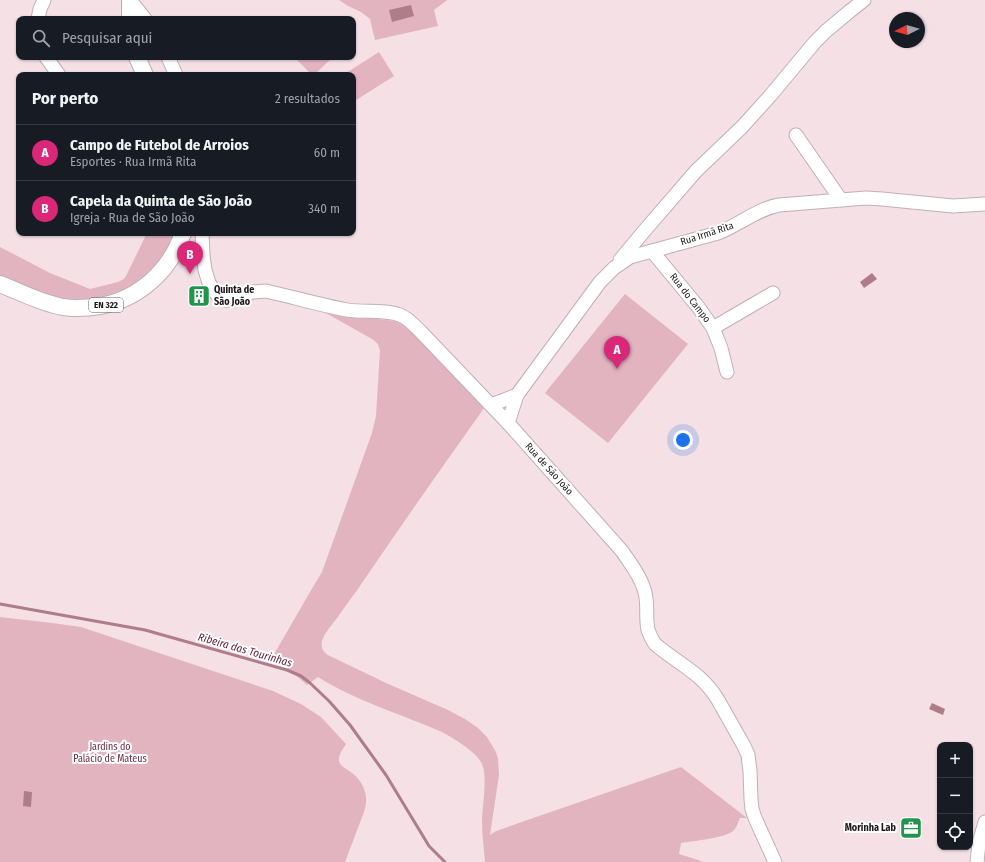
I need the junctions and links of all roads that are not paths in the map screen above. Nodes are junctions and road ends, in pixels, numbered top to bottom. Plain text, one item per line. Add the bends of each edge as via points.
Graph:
1 (44, 0) edge
2 (130, 0) edge
3 (864, 0) edge
4 (39, 16) edge
5 (130, 16) edge
6 (143, 16) edge
7 (48, 60) edge
8 (138, 60) edge
9 (169, 60) edge
10 (57, 72) edge
11 (144, 72) edge
12 (175, 72) edge
13 (796, 135) dead end
14 (841, 200) junction
15 (985, 204) edge
16 (182, 236) edge
17 (202, 236) edge
18 (652, 251) junction
19 (614, 268) junction
20 (0, 284) edge
21 (773, 293) dead end
22 (713, 328) junction
23 (727, 372) dead end
24 (517, 395) junction
25 (491, 405) junction
26 (508, 423) junction
27 (985, 822) edge
28 (774, 862) edge
29 (977, 862) edge

1 - 4 street
2 - 5 main road
2 - 6 street
3 - 19 street via 815,42 742,127 696,171
7 - 10 street
8 - 11 main road
9 - 12 street
13 - 14 street
14 - 15 street, Rua Irmã Rita via 874,198 949,206
14 - 18 street, Rua Irmã Rita via 770,207 722,231
16 - 20 main road, EN 322 via 173,255 149,284 110,304 64,308
17 - 25 street, Rua de São João via 207,277 215,292 224,300 266,291 347,310 391,312 402,316 421,332
18 - 19 street, Rua Irmã Rita via 630,257
18 - 22 street, Rua do Campo
19 - 24 street, Rua Irmã Rita via 600,282
21 - 22 street
22 - 23 street, Rua do Campo
24 - 25 street
24 - 26 street
25 - 26 street, Rua de São João
26 - 28 street, Rua de São João via 622,551 635,570 646,596 648,630 655,644 701,678 718,700 748,756 752,809
27 - 29 street

